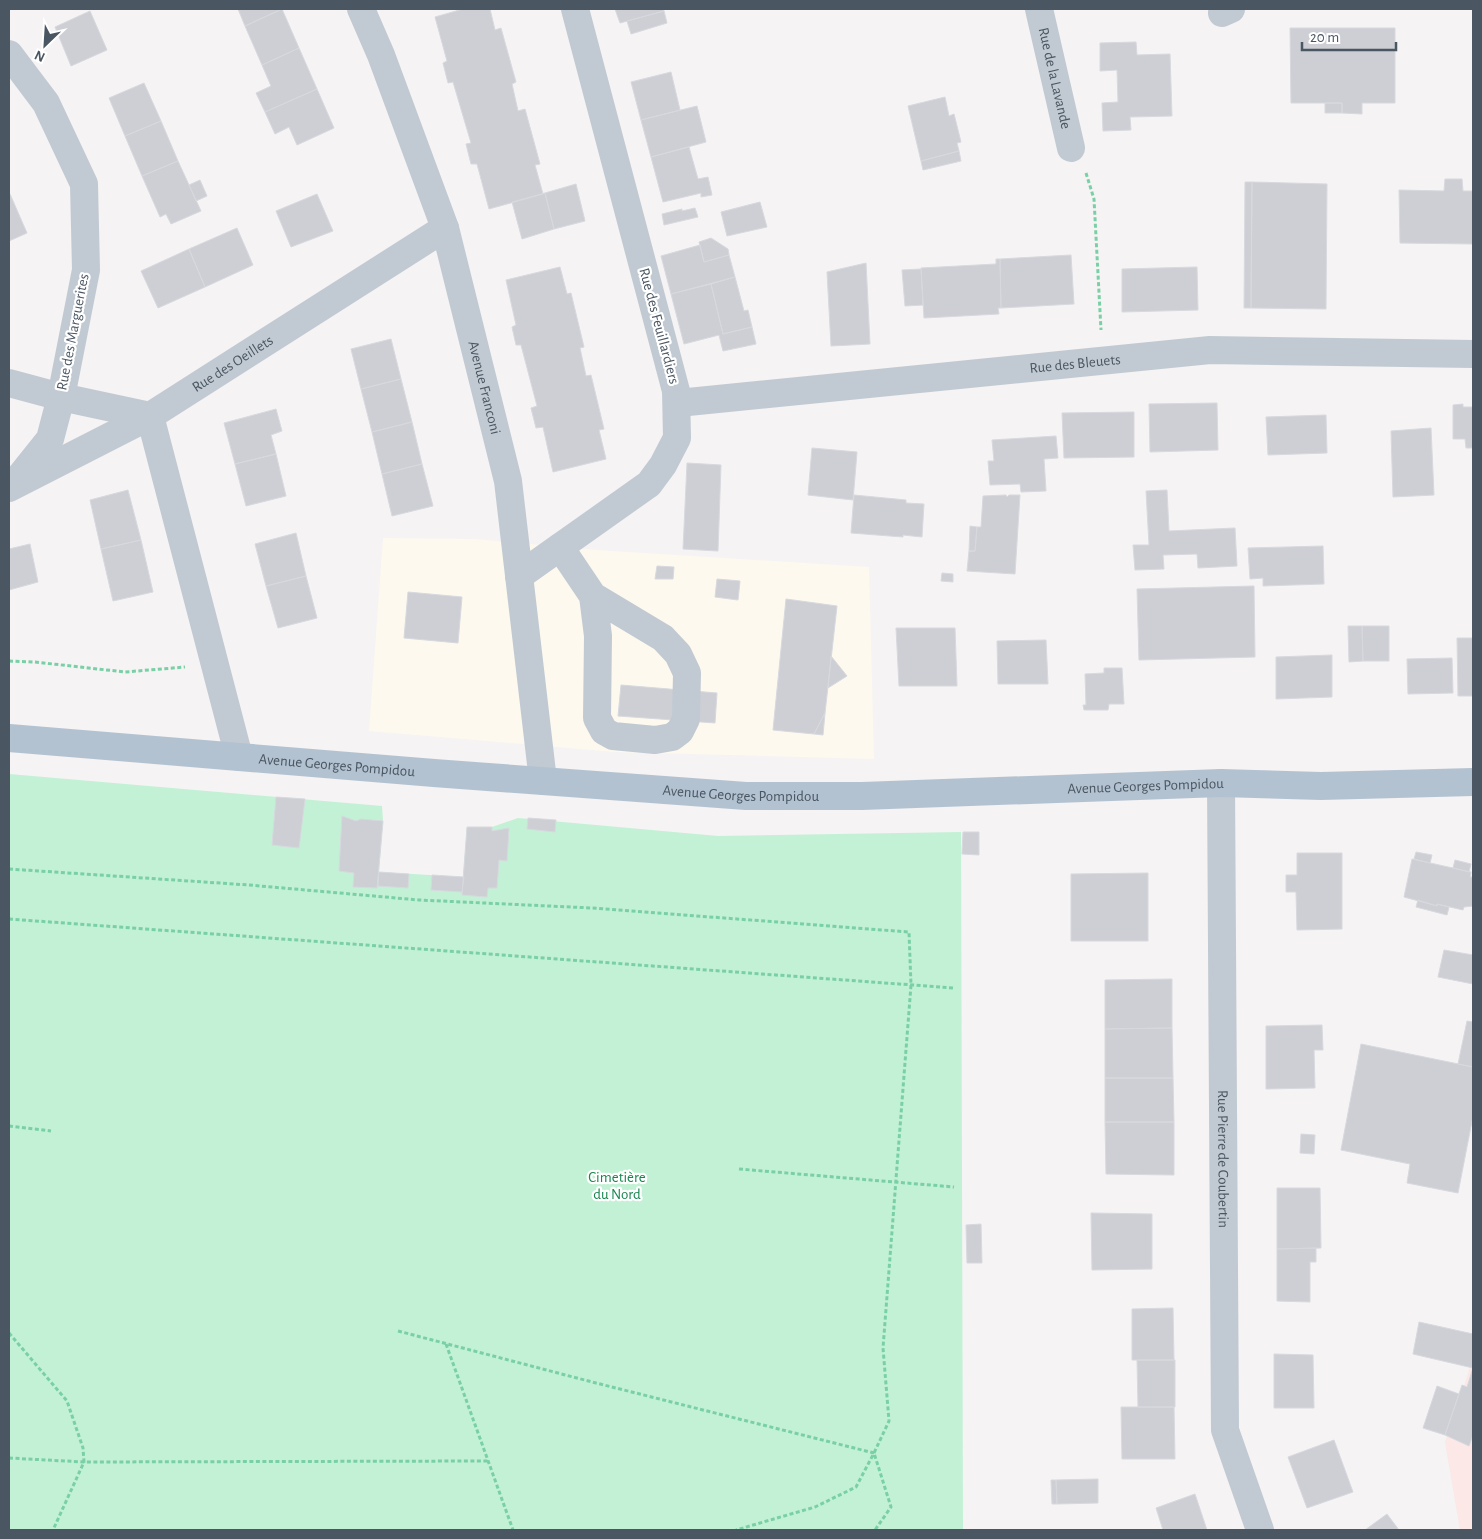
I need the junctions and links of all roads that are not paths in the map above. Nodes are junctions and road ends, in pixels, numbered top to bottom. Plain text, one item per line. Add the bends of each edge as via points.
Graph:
1 (361, 9) edge
2 (575, 9) edge
3 (1040, 9) edge
4 (9, 54) edge
5 (1071, 148) road end
6 (445, 228) junction
7 (1473, 354) edge
8 (9, 383) edge
9 (61, 397) junction
10 (678, 403) junction
11 (150, 416) junction
12 (11, 487) edge
13 (560, 547) junction
14 (519, 576) junction
15 (593, 596) junction
16 (9, 738) edge
17 (238, 757) junction
18 (542, 781) junction
19 (1473, 782) edge
20 (1221, 783) junction
21 (1260, 1530) edge

1 - 6 street, Avenue Franconi
2 - 10 street, Rue des Feuillardiers
3 - 5 street, Rue de la Lavande
4 - 9 street, Rue des Marguerites via 46,103 84,184 86,270
6 - 11 street, Rue des Oeillets
6 - 14 street, Avenue Franconi via 508,481
7 - 10 street, Rue des Bleuets via 1210,350
8 - 9 street
9 - 11 street, Rue des Marguerites
9 - 12 street, Rue des Oeillets via 50,439
10 - 13 street, Rue des Feuillardiers via 677,438 649,484
11 - 12 street, Rue des Oeillets
11 - 17 street
13 - 14 street, Rue des Feuillardiers
13 - 15 street
14 - 18 street, Avenue Franconi
15 - 15 street via 663,638 678,654 687,673 686,719 680,731 672,737 655,740 613,736 604,731 597,718 598,636
16 - 17 main road, Avenue Georges Pompidou
17 - 18 main road, Avenue Georges Pompidou
18 - 20 main road, Avenue Georges Pompidou via 746,796 862,796
19 - 20 main road, Avenue Georges Pompidou via 1321,786
20 - 21 street, Rue Pierre de Coubertin via 1225,1430

